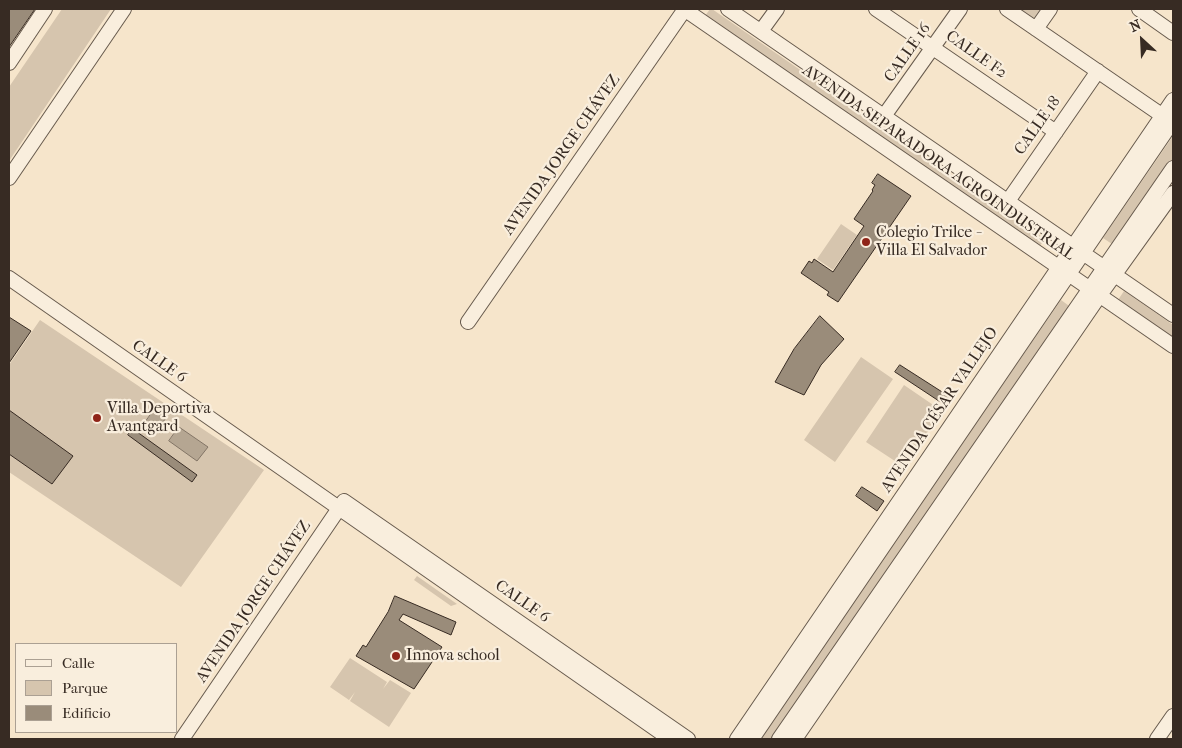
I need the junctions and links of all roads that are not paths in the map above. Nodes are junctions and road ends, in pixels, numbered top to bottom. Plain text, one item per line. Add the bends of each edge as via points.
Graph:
1 (46, 9) edge
2 (124, 9) edge
3 (684, 9) edge
4 (728, 9) edge
5 (777, 9) edge
6 (876, 9) edge
7 (960, 9) edge
8 (1007, 9) edge
9 (1050, 9) edge
10 (1139, 9) edge
11 (1036, 28) junction
12 (761, 31) junction
13 (1173, 32) edge
14 (933, 47) junction
15 (9, 63) edge
16 (1098, 72) junction
17 (1173, 100) edge
18 (884, 116) junction
19 (1168, 119) edge
20 (1056, 132) junction
21 (1173, 168) edge
22 (9, 178) edge
23 (1008, 201) junction
24 (1171, 201) edge
25 (1078, 250) junction
26 (1064, 271) junction
27 (1109, 271) junction
28 (9, 278) edge
29 (1094, 292) junction
30 (1173, 315) edge
31 (468, 322) dead end
32 (1173, 346) edge
33 (338, 510) junction
34 (1173, 716) edge
35 (665, 732) edge
36 (182, 739) edge
37 (688, 739) edge
38 (737, 739) edge
39 (752, 739) edge
40 (779, 739) edge
41 (795, 739) edge
42 (1157, 739) edge

1 - 15 street
2 - 22 street
3 - 26 street, AVENIDA SEPARADORA AGROINDUSTRIAL
3 - 31 street, AVENIDA JORGE CHÁVEZ
4 - 12 street, AVENIDA SEPARADORA AGROINDUSTRIAL
5 - 12 street
6 - 14 street, CALLE F2
7 - 14 street, CALLE 16
8 - 11 street
9 - 11 street
10 - 13 street
11 - 16 street
12 - 18 street, AVENIDA SEPARADORA AGROINDUSTRIAL
14 - 18 street, CALLE 16
14 - 20 street, CALLE F2
16 - 19 street
16 - 20 street, CALLE 18
17 - 19 street, AVENIDA CÉSAR VALLEJO
18 - 23 street, AVENIDA SEPARADORA AGROINDUSTRIAL
19 - 25 street, AVENIDA CÉSAR VALLEJO
20 - 23 street, CALLE 18
21 - 27 street
23 - 25 street, AVENIDA SEPARADORA AGROINDUSTRIAL
24 - 27 street
25 - 26 street, AVENIDA CÉSAR VALLEJO
25 - 27 street, AVENIDA SEPARADORA AGROINDUSTRIAL
26 - 29 street, AVENIDA SEPARADORA AGROINDUSTRIAL
26 - 38 street, AVENIDA CÉSAR VALLEJO
26 - 39 street, AVENIDA CÉSAR VALLEJO
27 - 29 street
27 - 30 street, AVENIDA SEPARADORA AGROINDUSTRIAL
28 - 33 street, CALLE 6
29 - 32 street, AVENIDA SEPARADORA AGROINDUSTRIAL
29 - 40 street
29 - 41 street
33 - 35 street, CALLE 6 via 400,546
33 - 36 street, AVENIDA JORGE CHÁVEZ
34 - 42 street
35 - 37 street, CALLE 6

